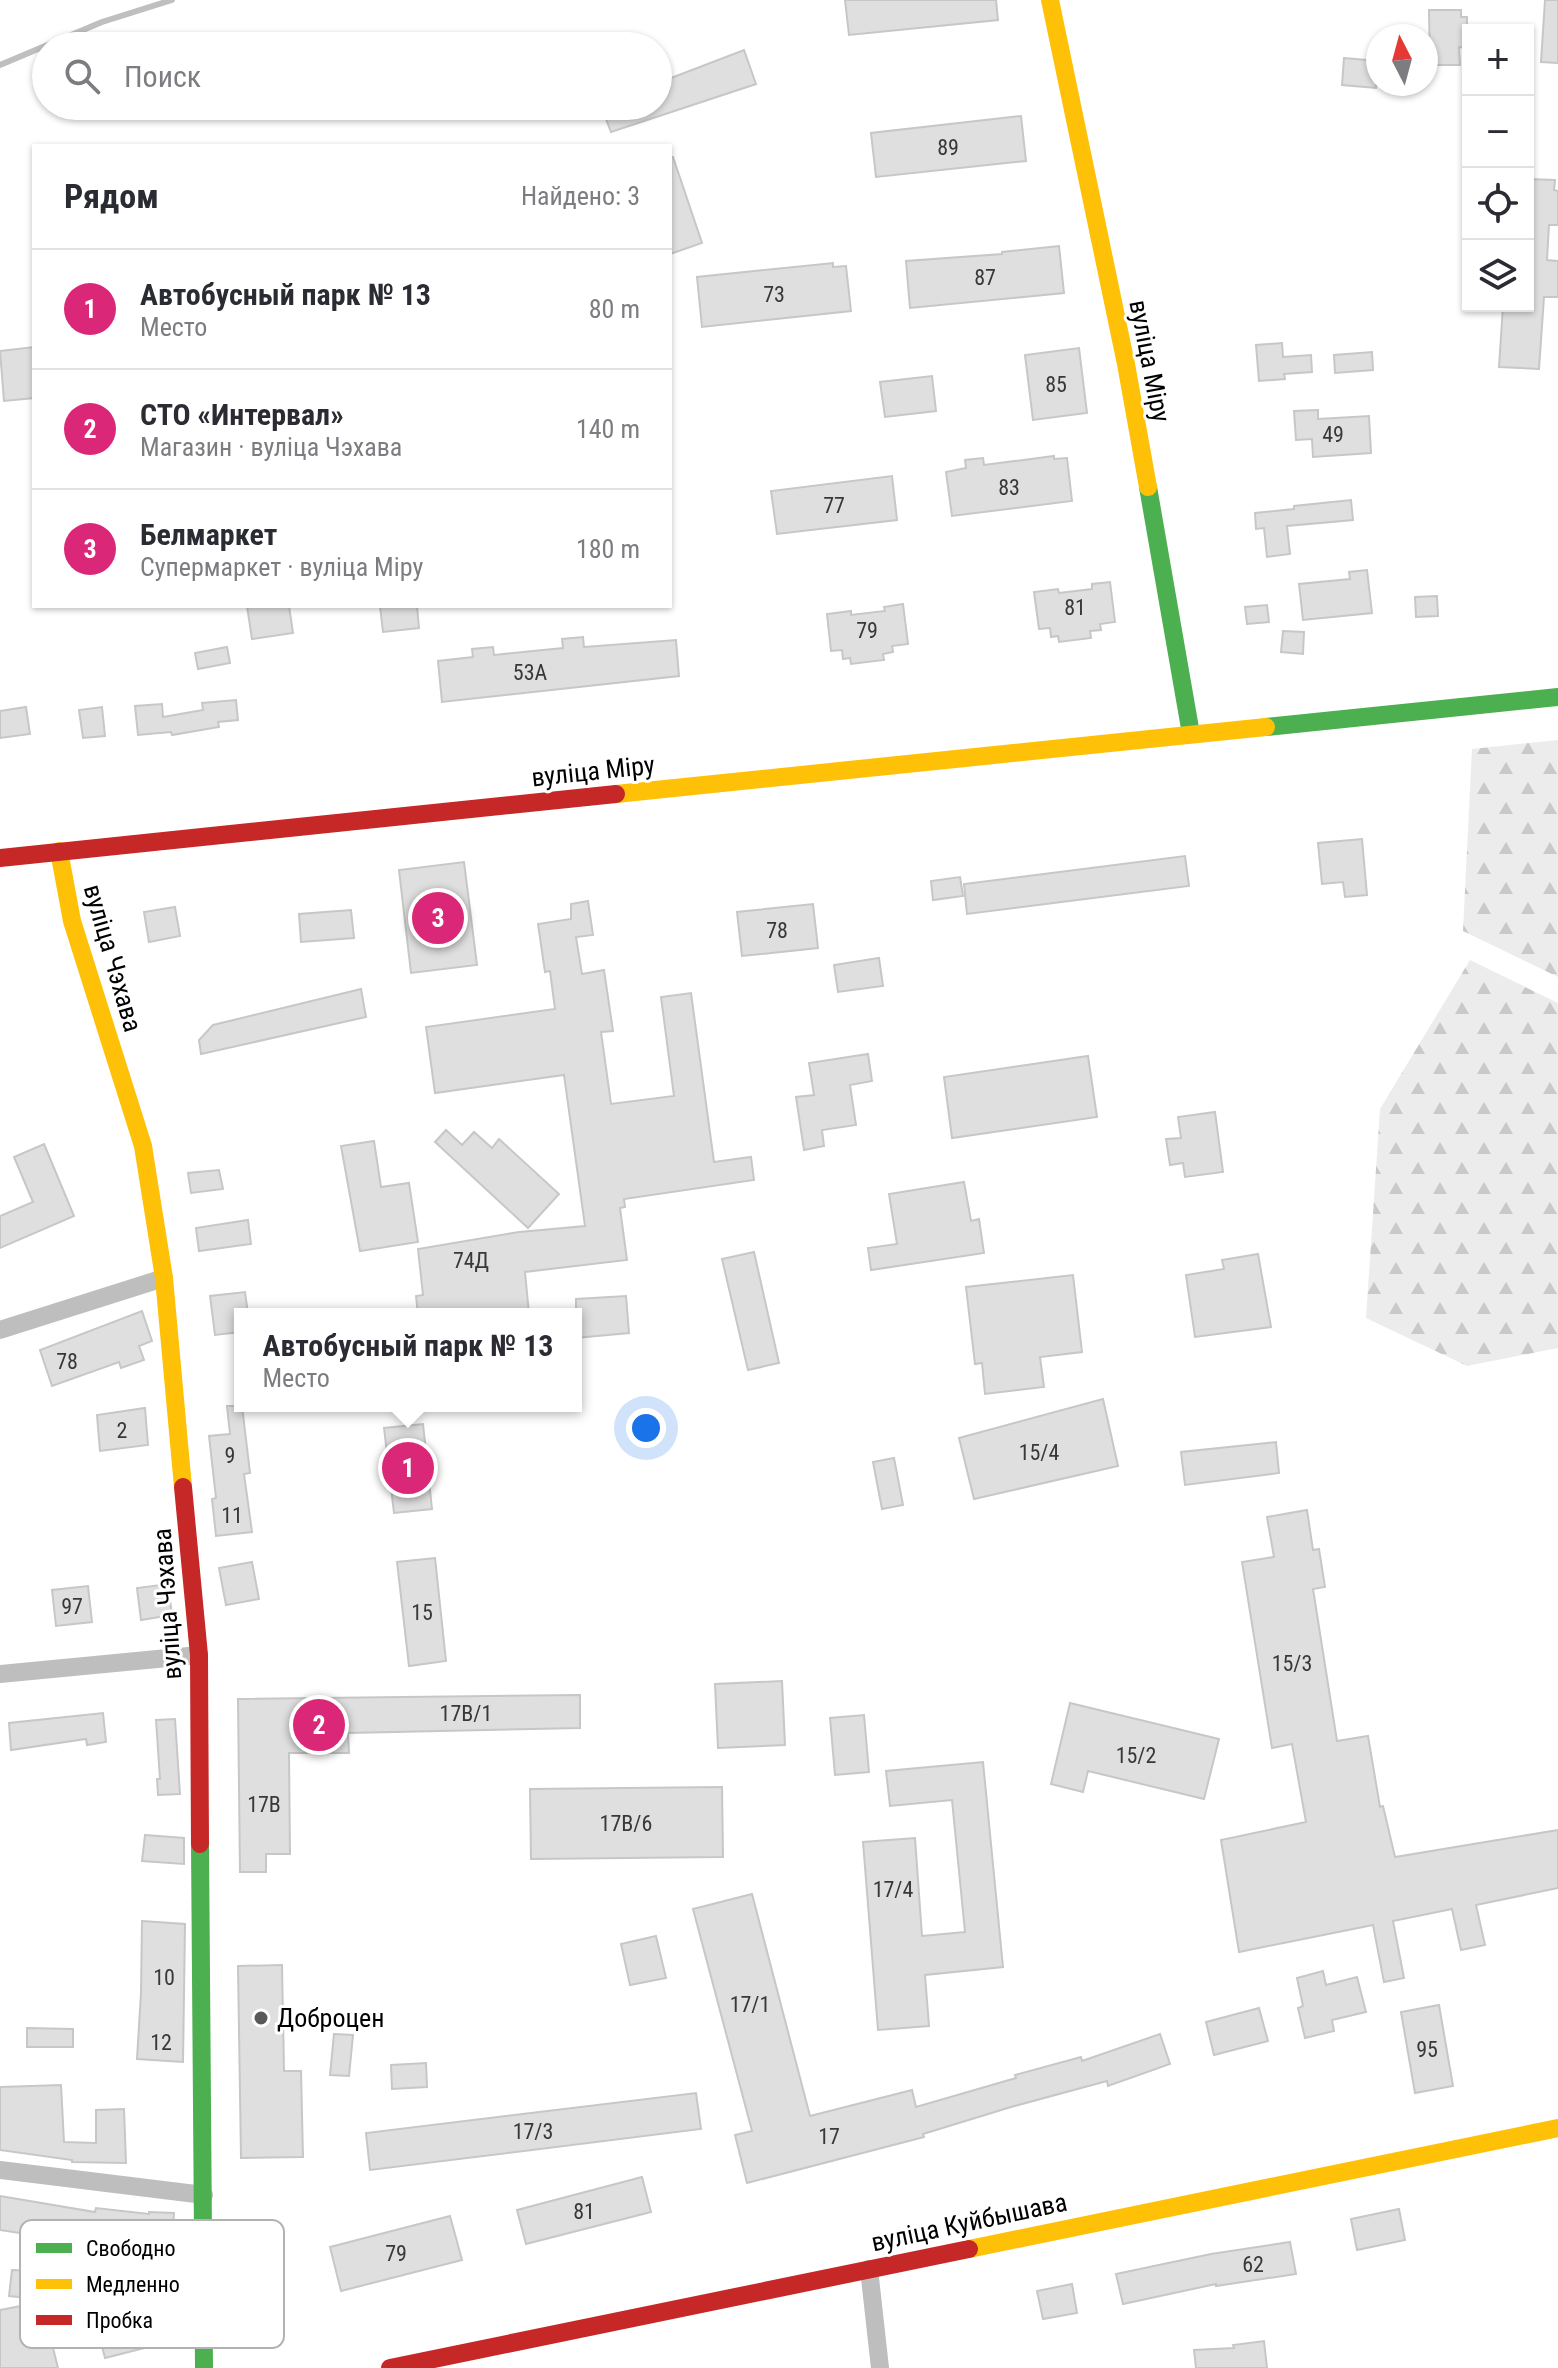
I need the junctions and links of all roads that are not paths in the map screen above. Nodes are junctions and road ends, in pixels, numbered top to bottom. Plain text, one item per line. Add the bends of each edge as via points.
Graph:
1 (1050, 0) edge
2 (1558, 697) edge
3 (1191, 734) junction
4 (59, 851) junction
5 (0, 858) edge
6 (164, 1278) junction
7 (0, 1330) edge
8 (199, 1655) junction
9 (0, 1674) edge
10 (1558, 2128) edge
11 (0, 2170) edge
12 (204, 2195) junction
13 (204, 2220) edge
14 (869, 2269) junction
15 (390, 2368) edge
16 (880, 2368) edge

1 - 3 main road, вуліца Міру via 1126,364
2 - 3 main road, вуліца Міру
3 - 4 main road, вуліца Міру
4 - 5 main road, вуліца Міру
4 - 6 main road, вуліца Чэхава via 72,921 143,1146
6 - 7 street
6 - 8 main road, вуліца Чэхава
8 - 9 street
8 - 12 main road, вуліца Чэхава
10 - 14 main road, вуліца Куйбышава
11 - 12 street
12 - 13 main road, вуліца Чэхава
14 - 15 main road, вуліца Куйбышава
14 - 16 street

